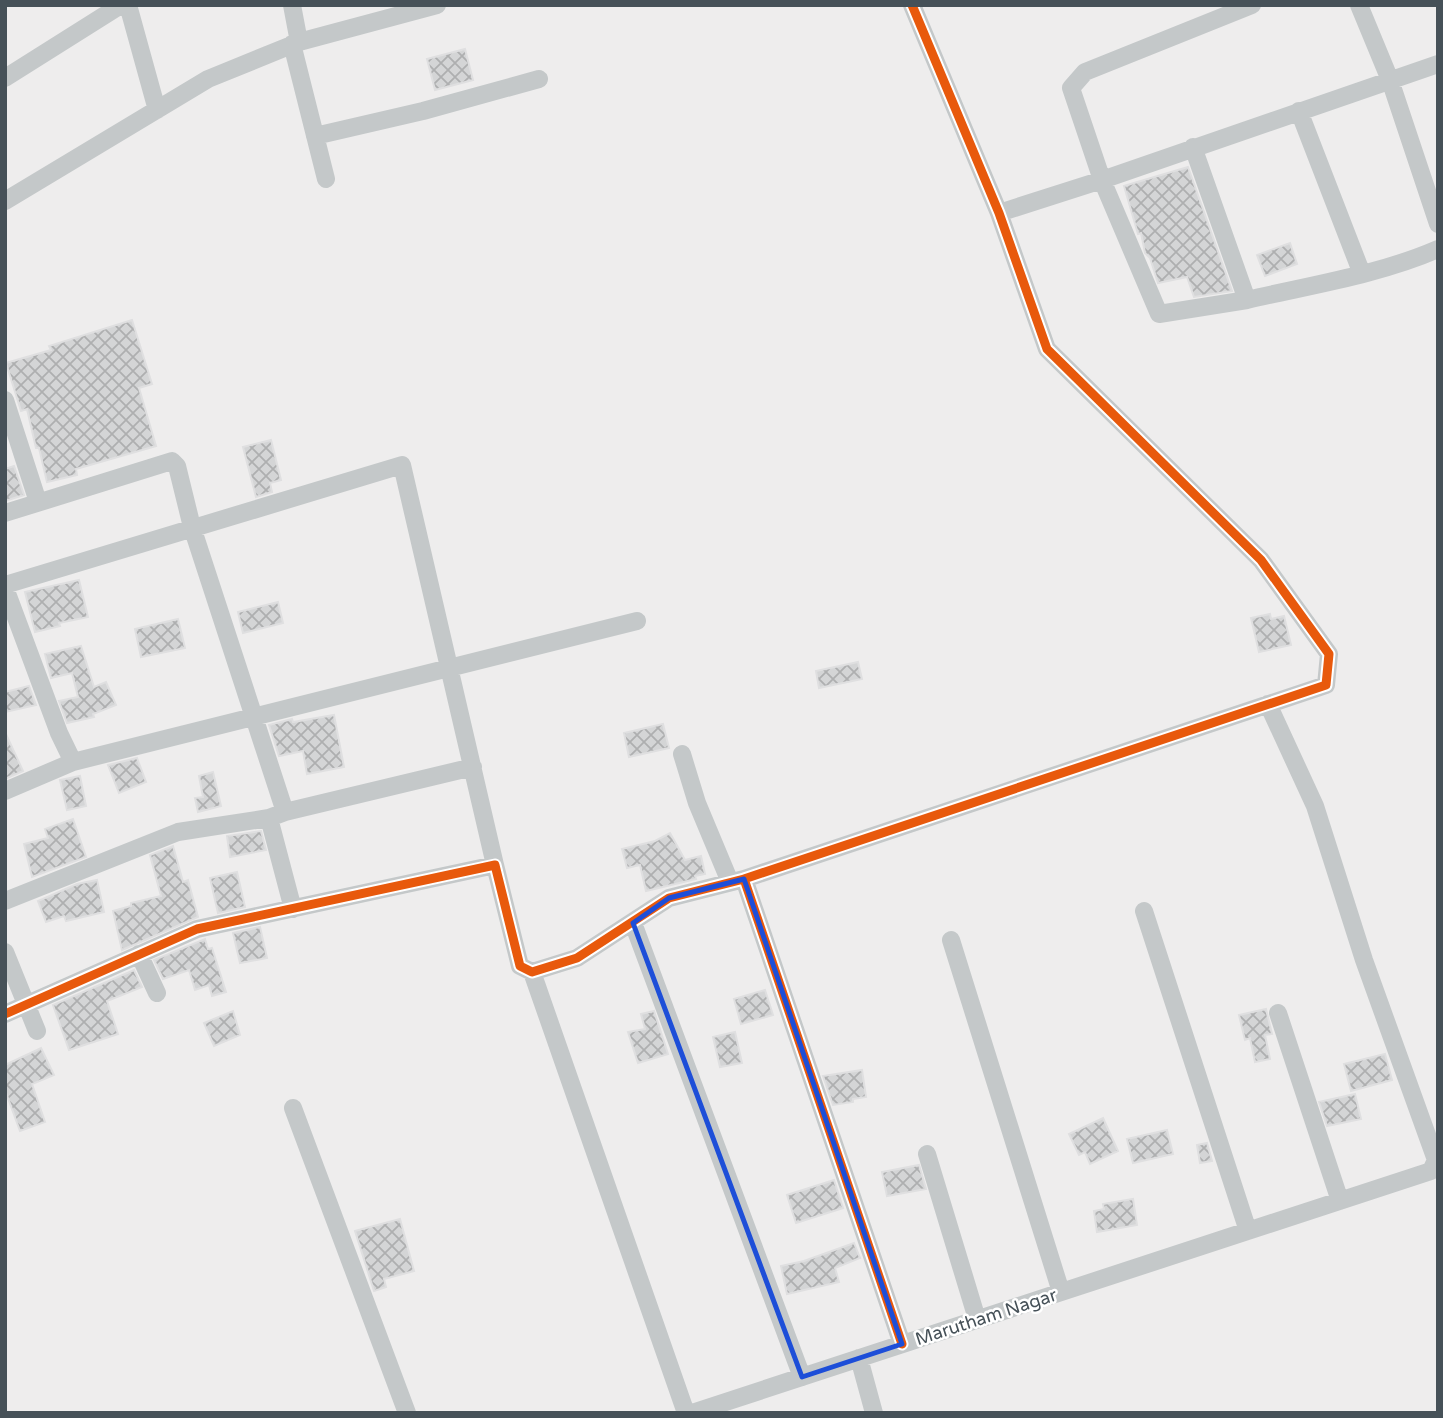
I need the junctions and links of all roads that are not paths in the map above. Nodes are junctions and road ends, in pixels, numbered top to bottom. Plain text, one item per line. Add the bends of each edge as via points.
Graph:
1 (121, 5) edge
2 (128, 5) edge
3 (292, 5) edge
4 (438, 5) edge
5 (912, 5) edge
6 (1252, 5) edge
7 (1359, 5) edge
8 (296, 43) junction
9 (1438, 64) edge
10 (5, 78) edge
11 (539, 79) dead end
12 (1390, 80) junction
13 (157, 110) junction
14 (1299, 111) junction
15 (315, 136) junction
16 (1193, 147) junction
17 (326, 179) dead end
18 (1102, 180) junction
19 (5, 201) edge
20 (999, 213) junction
21 (1438, 224) edge
22 (1438, 249) edge
23 (1362, 274) junction
24 (1247, 300) junction
25 (5, 400) edge
26 (38, 502) junction
27 (5, 513) edge
28 (192, 527) junction
29 (5, 587) edge
30 (637, 621) dead end
31 (449, 669) junction
32 (1268, 704) junction
33 (254, 718) junction
34 (682, 754) dead end
35 (73, 762) junction
36 (473, 767) junction
37 (5, 791) edge
38 (277, 815) junction
39 (495, 865) junction
40 (737, 881) junction
41 (5, 901) edge
42 (293, 909) junction
43 (1144, 911) dead end
44 (633, 923) junction
45 (951, 940) dead end
46 (5, 953) edge
47 (139, 954) junction
48 (532, 972) junction
49 (157, 993) dead end
50 (27, 1005) junction
51 (1278, 1013) dead end
52 (5, 1014) edge
53 (37, 1031) dead end
54 (293, 1108) dead end
55 (927, 1154) dead end
56 (1340, 1201) junction
57 (1248, 1231) junction
58 (1061, 1292) junction
59 (977, 1319) junction
60 (902, 1344) junction
61 (859, 1358) junction
62 (802, 1377) junction
63 (407, 1413) edge
64 (686, 1413) edge
65 (692, 1413) edge
66 (874, 1413) edge

1 - 10 street
2 - 13 street
3 - 8 street
4 - 8 street
5 - 20 street
6 - 18 street via 1085,72 1071,88
7 - 12 street
8 - 13 street via 208,79
8 - 15 street
9 - 12 street
11 - 15 street
12 - 14 street
12 - 21 street
13 - 19 street
14 - 16 street
14 - 23 street
15 - 17 street
16 - 18 street
16 - 24 street
18 - 20 street
18 - 24 street via 1159,314
20 - 32 street via 1047,349 1261,560 1329,654 1326,685
22 - 23 street
23 - 24 street
25 - 26 street
26 - 27 street
26 - 28 street via 172,461
28 - 29 street
28 - 31 street via 402,465
28 - 33 street
29 - 35 street
30 - 31 street
31 - 33 street
31 - 36 street
32 - 40 street
32 - 56 street, Marutham Nagar via 1315,806 1436,1160 1431,1171
33 - 35 street
33 - 38 street
34 - 40 street via 697,803
35 - 37 street
36 - 38 street
36 - 39 street
38 - 41 street via 178,832
38 - 42 street
39 - 42 street
39 - 48 street via 520,966
40 - 44 street via 669,898
40 - 60 street
42 - 47 street via 197,929
43 - 57 street
44 - 48 street via 577,958
44 - 62 street
45 - 58 street
46 - 50 street
47 - 49 street
47 - 50 street
48 - 64 street
50 - 52 street
50 - 53 street
51 - 56 street
54 - 63 street
55 - 59 street
56 - 57 street, Marutham Nagar
57 - 58 street, Marutham Nagar
58 - 59 street, Marutham Nagar
59 - 60 street, Marutham Nagar
60 - 61 street, Marutham Nagar
61 - 62 street, Marutham Nagar
61 - 66 street
62 - 65 street, Marutham Nagar

